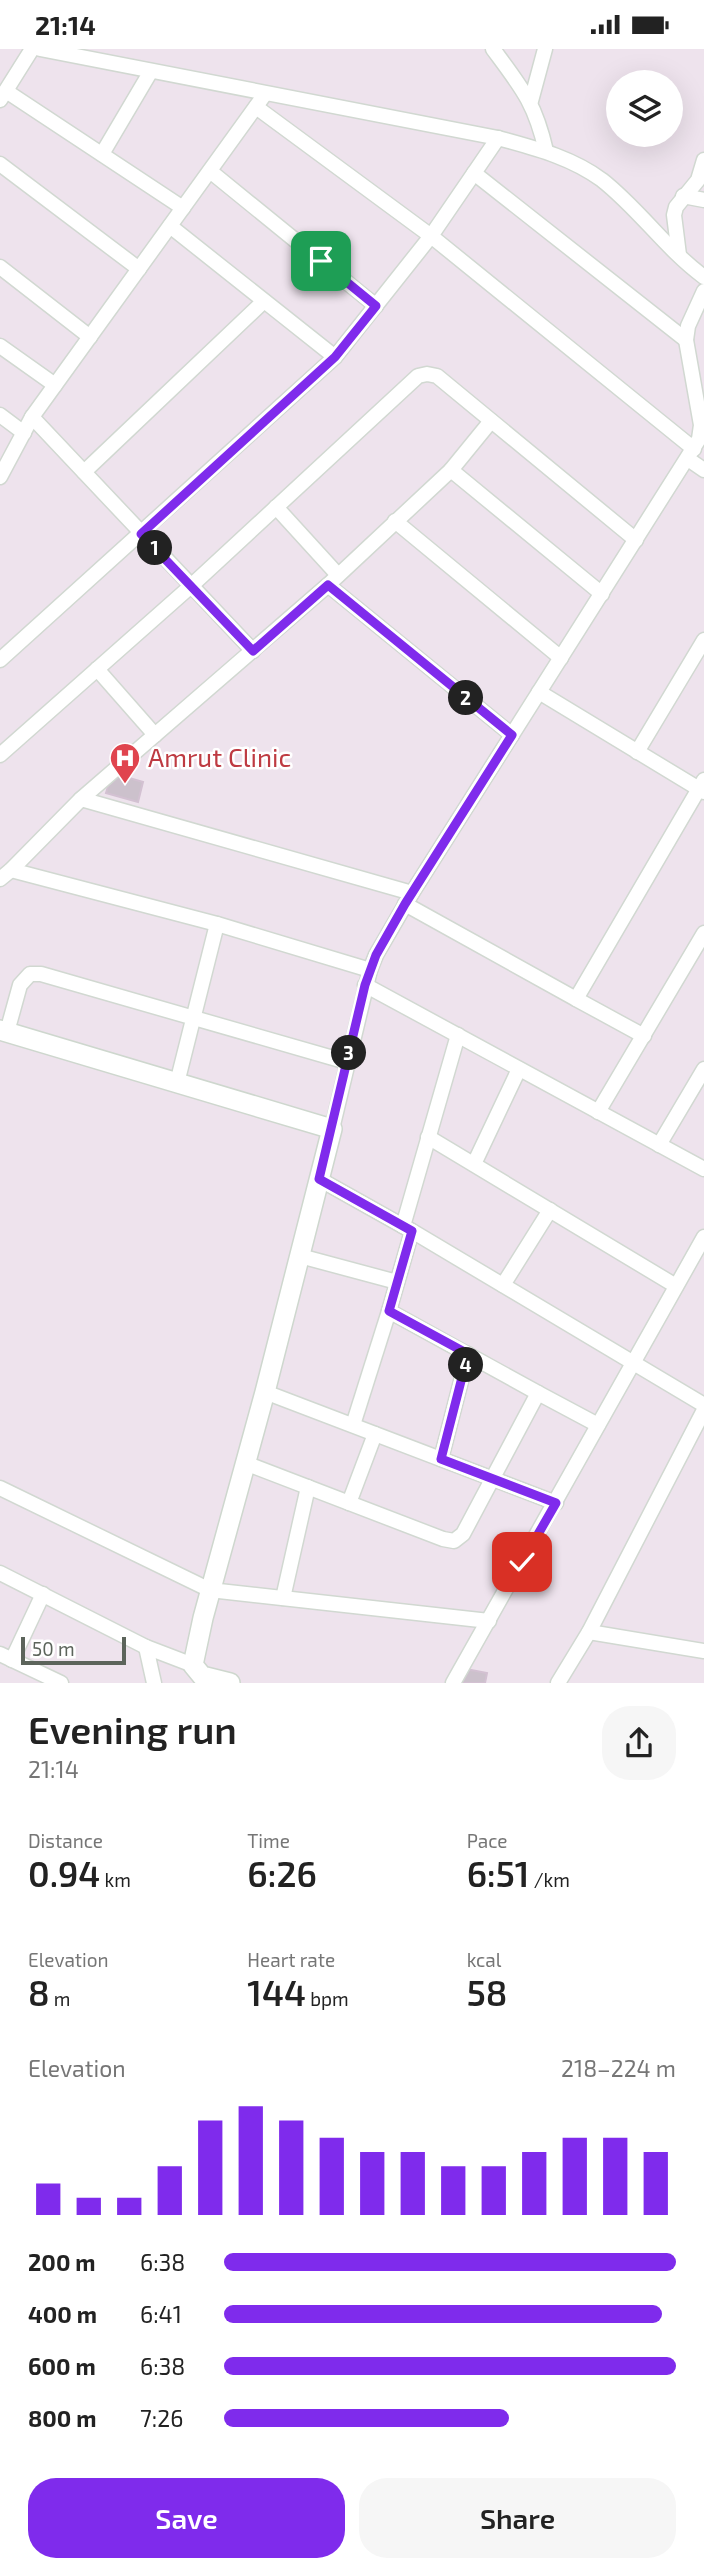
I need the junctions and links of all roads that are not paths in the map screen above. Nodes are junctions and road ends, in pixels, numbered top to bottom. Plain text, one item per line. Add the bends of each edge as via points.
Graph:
1 (32, 49) edge
2 (40, 49) edge
3 (493, 49) edge
4 (545, 49) edge
5 (106, 55) edge
6 (151, 71) junction
7 (265, 94) junction
8 (3, 95) edge
9 (531, 101) junction
10 (256, 107) junction
11 (498, 138) junction
12 (546, 151) junction
13 (102, 154) junction
14 (704, 160) edge
15 (0, 165) edge
16 (210, 171) junction
17 (474, 173) junction
18 (683, 195) junction
19 (704, 200) edge
20 (183, 208) junction
21 (170, 226) junction
22 (431, 236) junction
23 (679, 255) junction
24 (0, 267) edge
25 (139, 268) junction
26 (704, 277) edge
27 (704, 291) edge
28 (264, 301) junction
29 (376, 306) junction
30 (90, 337) junction
31 (686, 340) junction
32 (0, 346) edge
33 (335, 357) junction
34 (55, 384) junction
35 (0, 415) edge
36 (32, 417) junction
37 (491, 421) junction
38 (24, 433) junction
39 (691, 454) junction
40 (450, 470) junction
41 (704, 470) edge
42 (84, 471) junction
43 (0, 477) edge
44 (276, 507) junction
45 (395, 521) junction
46 (141, 534) junction
47 (636, 540) junction
48 (333, 580) junction
49 (191, 586) junction
50 (602, 594) junction
51 (704, 640) edge
52 (253, 651) junction
53 (561, 658) junction
54 (0, 660) edge
55 (97, 669) junction
56 (539, 692) junction
57 (155, 735) junction
58 (512, 735) junction
59 (637, 752) junction
60 (0, 755) edge
61 (702, 787) edge
62 (81, 799) junction
63 (6, 874) edge
64 (408, 899) junction
65 (217, 924) junction
66 (704, 933) edge
67 (370, 970) junction
68 (365, 985) junction
69 (576, 999) junction
70 (193, 1018) junction
71 (3, 1031) edge
72 (458, 1035) junction
73 (644, 1036) junction
74 (347, 1062) junction
75 (519, 1069) junction
76 (704, 1069) edge
77 (177, 1083) junction
78 (598, 1112) junction
79 (332, 1129) junction
80 (428, 1137) junction
81 (659, 1145) junction
82 (474, 1164) junction
83 (704, 1169) edge
84 (319, 1179) junction
85 (550, 1210) junction
86 (407, 1229) junction
87 (704, 1237) edge
88 (300, 1256) junction
89 (397, 1282) junction
90 (503, 1285) junction
91 (676, 1286) junction
92 (389, 1311) junction
93 (468, 1354) junction
94 (633, 1361) junction
95 (265, 1392) junction
96 (538, 1393) junction
97 (704, 1407) edge
98 (353, 1425) junction
99 (598, 1425) junction
100 (375, 1434) junction
101 (441, 1459) junction
102 (245, 1463) junction
103 (494, 1479) junction
104 (307, 1486) junction
105 (0, 1488) edge
106 (349, 1503) junction
107 (556, 1503) junction
108 (0, 1573) edge
109 (211, 1590) junction
110 (43, 1594) junction
111 (283, 1598) junction
112 (489, 1621) junction
113 (589, 1632) junction
114 (146, 1647) junction
115 (704, 1651) edge
116 (6, 1657) edge
117 (193, 1665) junction
118 (61, 1683) edge
119 (154, 1683) edge
120 (230, 1683) edge
121 (453, 1683) edge
122 (558, 1683) edge

1 - 8 street
2 - 5 street
3 - 9 street
4 - 9 street
5 - 6 street
6 - 7 street
6 - 13 street
7 - 10 street
7 - 11 street
8 - 13 street
9 - 12 street
10 - 16 street
10 - 22 street
11 - 12 street
11 - 17 street
12 - 23 street via 603,181
13 - 20 street
14 - 18 street via 698,180
15 - 25 street
16 - 20 street
16 - 29 street
17 - 22 street
17 - 31 street
18 - 19 street
18 - 23 street via 674,215
20 - 21 street
21 - 25 street
21 - 28 street
22 - 29 street
22 - 39 street
23 - 26 street
24 - 30 street
25 - 30 street
27 - 31 street
28 - 33 street
28 - 42 street
29 - 33 street
30 - 34 street
31 - 39 street via 701,425
32 - 34 street
33 - 46 street
34 - 36 street
35 - 38 street
36 - 38 street
36 - 42 street
37 - 40 street
37 - 44 street via 437,376 418,376
37 - 47 street
38 - 43 street
39 - 41 street
39 - 47 street
40 - 45 street
40 - 50 street
42 - 46 street
44 - 48 street
44 - 49 street
45 - 48 street
45 - 53 street
46 - 49 street
46 - 54 street
47 - 50 street
48 - 52 street
48 - 58 street
49 - 52 street
49 - 55 street
50 - 53 street
51 - 59 street
52 - 57 street
53 - 56 street
55 - 57 street
55 - 60 street
56 - 58 street
56 - 59 street
57 - 62 street
58 - 64 street
59 - 61 street
61 - 69 street
62 - 63 street
62 - 64 street
63 - 65 street
64 - 67 street
64 - 69 street
65 - 67 street
65 - 70 street
66 - 73 street
67 - 68 street
68 - 72 street
68 - 74 street
69 - 73 street
70 - 71 street via 30,974 20,985
70 - 74 street
70 - 77 street
71 - 77 street
72 - 75 street
72 - 80 street
73 - 78 street
74 - 79 street
75 - 78 street
75 - 82 street
76 - 81 street
77 - 79 street
78 - 81 street
79 - 84 street
80 - 82 street
80 - 86 street
81 - 83 street
82 - 85 street
84 - 86 street
84 - 88 street
85 - 90 street
85 - 91 street
86 - 89 street
86 - 90 street
87 - 91 street
88 - 89 street
88 - 95 street
89 - 92 street
90 - 94 street
91 - 94 street
92 - 93 street
92 - 98 street
93 - 96 street
93 - 101 street
94 - 97 street
94 - 99 street
95 - 98 street
95 - 102 street
96 - 99 street
96 - 103 street
97 - 113 street
98 - 100 street
99 - 107 street
100 - 101 street
100 - 106 street
101 - 103 street
102 - 104 street
102 - 109 street
103 - 106 street via 463,1534 454,1541
103 - 107 street
104 - 106 street
104 - 111 street
105 - 109 street
107 - 112 street
108 - 110 street
109 - 111 street
109 - 117 street
110 - 114 street
110 - 116 street
111 - 112 street
112 - 121 street
113 - 115 street
113 - 122 street
114 - 117 street
114 - 119 street
116 - 118 street
117 - 120 street via 202,1676

